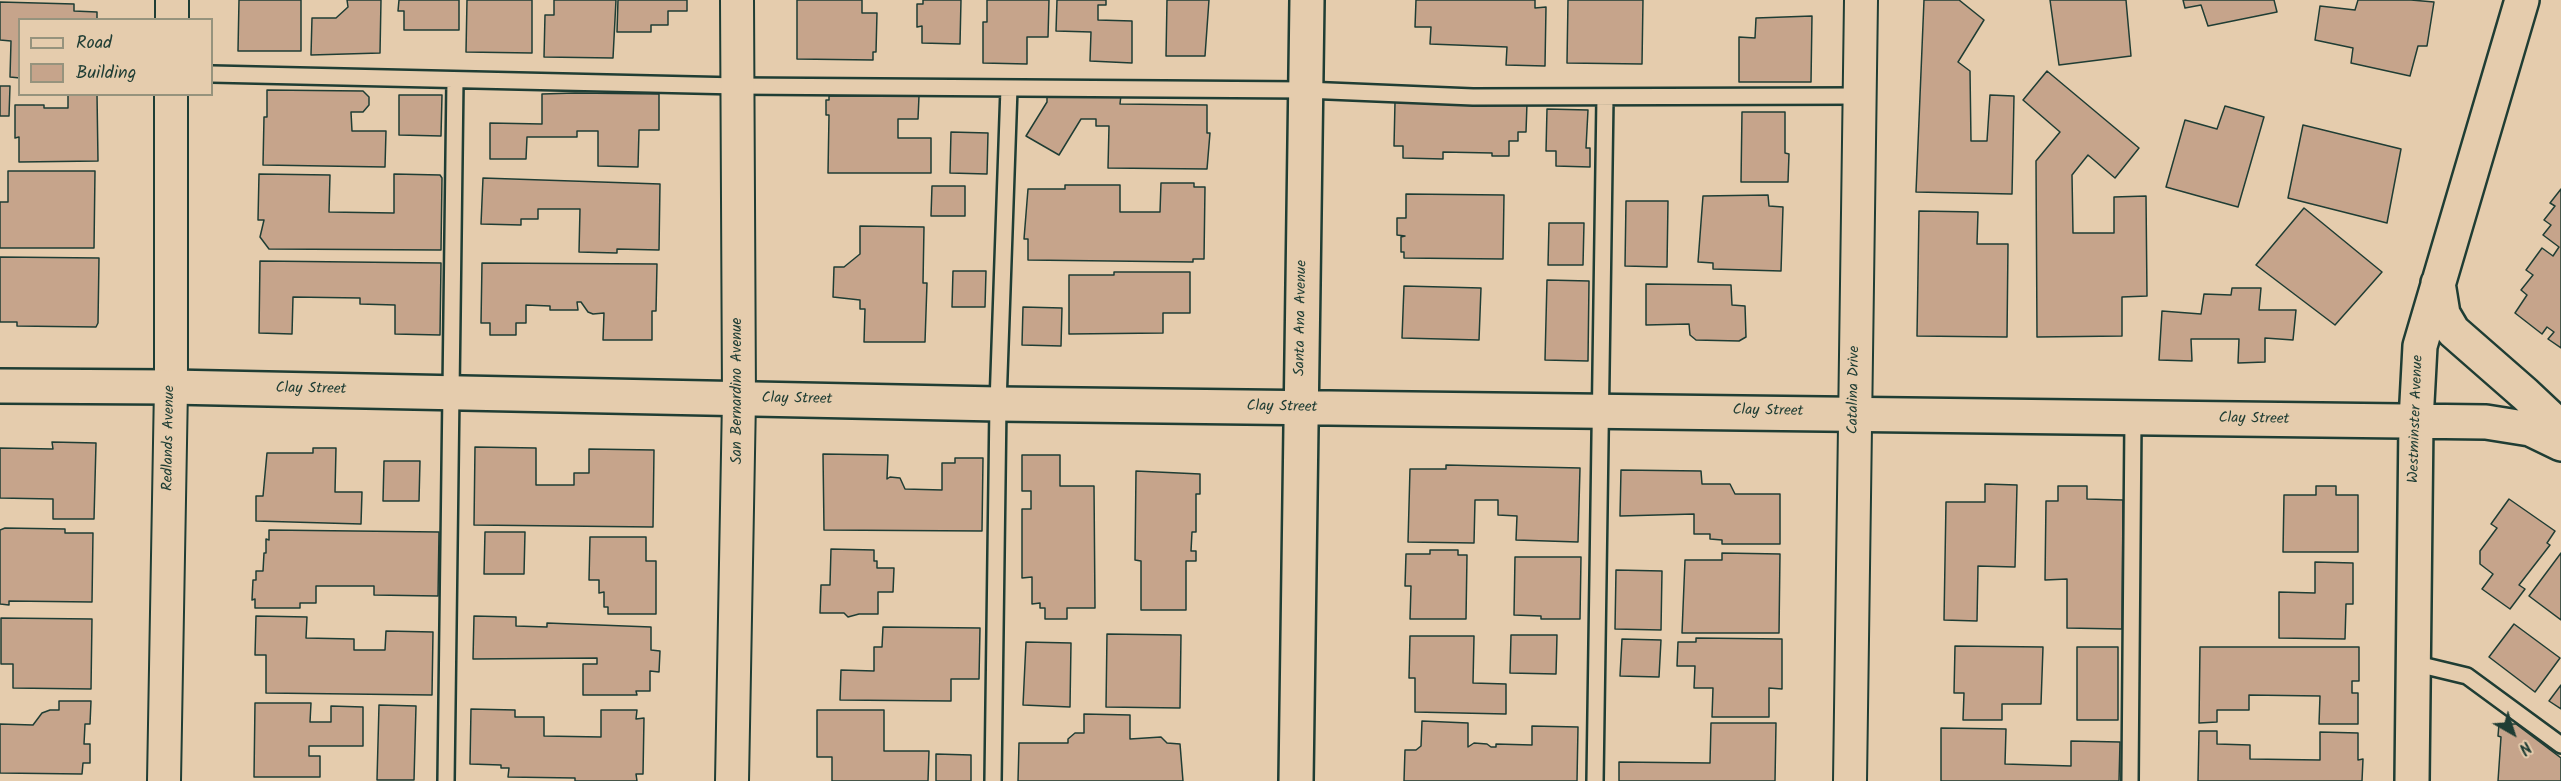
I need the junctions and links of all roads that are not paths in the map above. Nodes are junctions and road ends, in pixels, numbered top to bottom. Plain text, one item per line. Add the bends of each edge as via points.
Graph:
1 (172, 0) edge
2 (737, 0) edge
3 (1307, 0) edge
4 (1861, 0) edge
5 (2522, 0) edge
6 (172, 18) edge
7 (213, 74) edge
8 (455, 80) junction
9 (738, 86) junction
10 (1009, 88) junction
11 (1305, 90) junction
12 (171, 96) edge
13 (1859, 96) junction
14 (1605, 97) junction
15 (2438, 282) junction
16 (0, 386) edge
17 (171, 387) junction
18 (449, 393) junction
19 (739, 399) junction
20 (998, 404) junction
21 (1300, 408) junction
22 (1599, 411) junction
23 (1854, 413) junction
24 (2133, 418) junction
25 (2416, 421) junction
26 (2561, 428) edge
27 (2561, 444) edge
28 (2413, 663) junction
29 (2561, 745) edge
30 (164, 781) edge
31 (446, 781) edge
32 (732, 781) edge
33 (993, 781) edge
34 (1296, 781) edge
35 (1595, 781) edge
36 (1850, 781) edge
37 (2130, 781) edge
38 (2412, 781) edge

1 - 6 street
2 - 9 street, San Bernardino Avenue
3 - 11 street, Santa Ana Avenue
4 - 13 street, Catalina Drive
5 - 15 street, Westminster Avenue
7 - 8 lane
8 - 9 lane
8 - 18 lane
9 - 10 lane
9 - 19 street, San Bernardino Avenue
10 - 11 lane
10 - 20 lane
11 - 14 lane via 1473,97
11 - 21 street, Santa Ana Avenue
12 - 17 street, Redlands Avenue
13 - 14 lane
13 - 23 street, Catalina Drive
14 - 22 lane
15 - 25 street, Westminster Avenue via 2420,346
15 - 26 street via 2443,314 2453,331
16 - 17 street, Clay Street
17 - 18 street, Clay Street
17 - 30 street, Redlands Avenue
18 - 19 street, Clay Street
18 - 31 lane
19 - 20 street, Clay Street
19 - 32 street, San Bernardino Avenue
20 - 21 street, Clay Street
20 - 33 lane
21 - 22 street, Clay Street
21 - 34 street, Santa Ana Avenue
22 - 23 street, Clay Street
22 - 35 lane
23 - 24 street, Clay Street
23 - 36 street, Catalina Drive
24 - 25 street, Clay Street
24 - 37 lane
25 - 27 street, Clay Street via 2486,422 2529,429
25 - 28 street, Westminster Avenue
28 - 29 lane via 2467,676
28 - 38 street, Westminster Avenue

